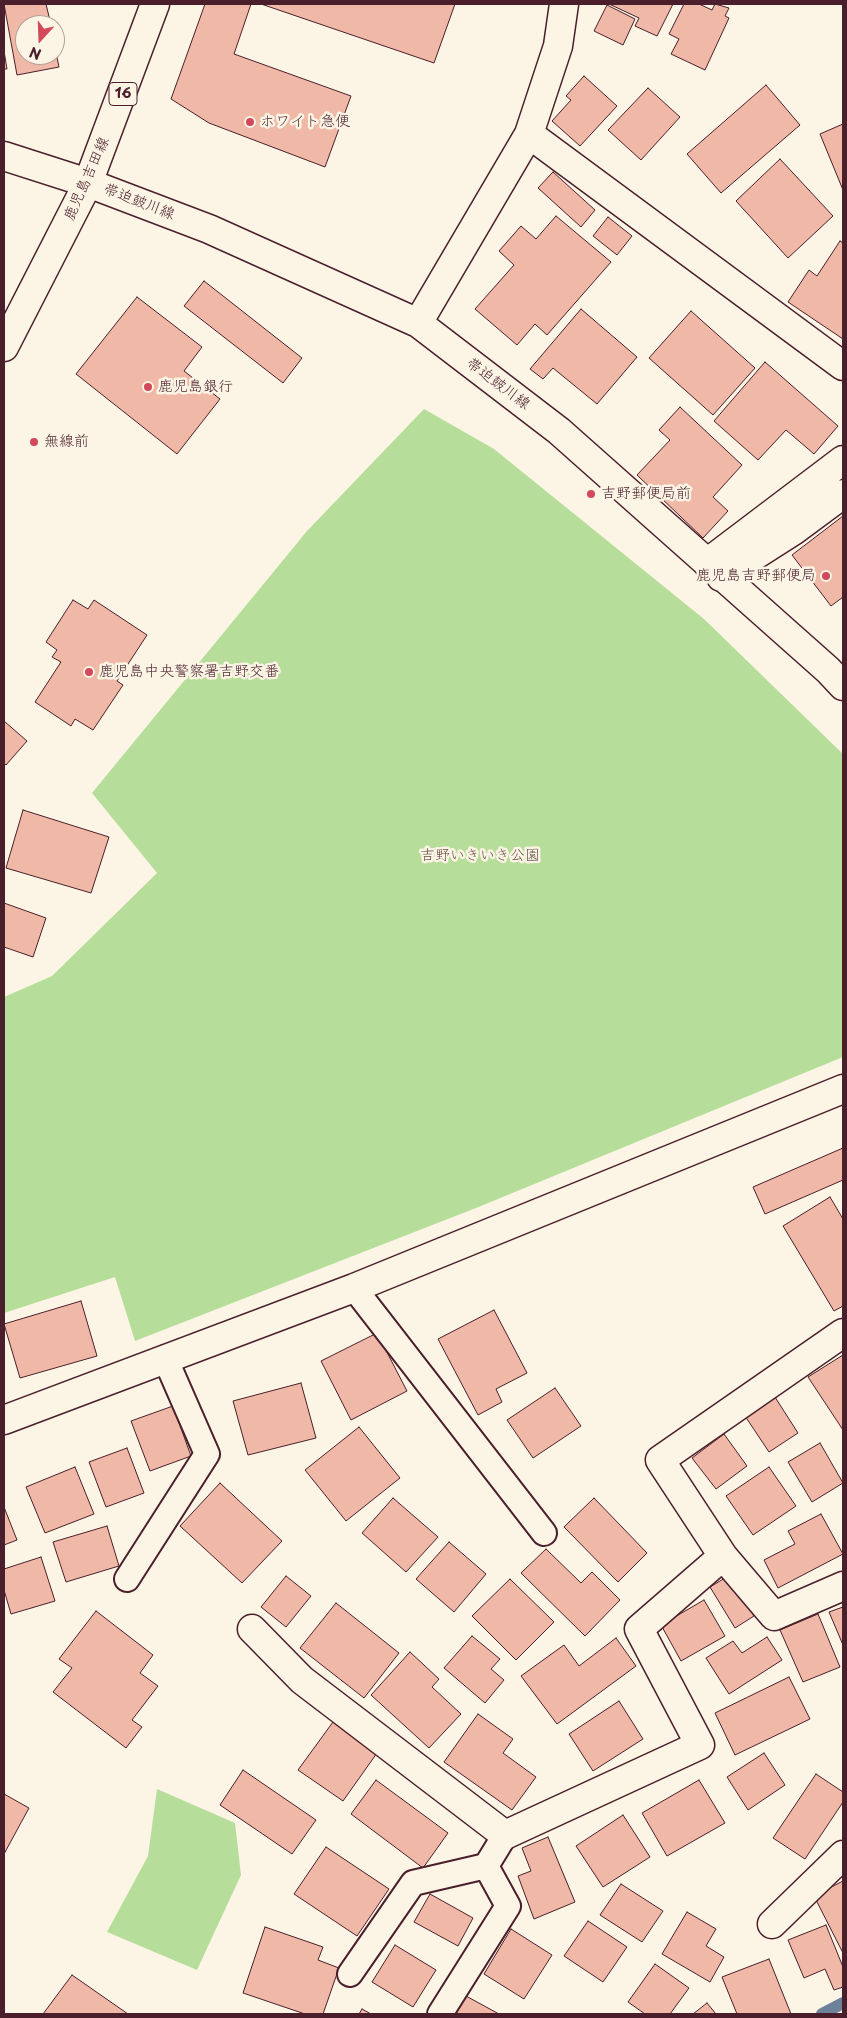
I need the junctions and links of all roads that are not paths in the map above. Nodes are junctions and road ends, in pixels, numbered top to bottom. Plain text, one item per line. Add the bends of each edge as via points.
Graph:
1 (155, 4) edge
2 (564, 4) edge
3 (529, 134) junction
4 (4, 156) edge
5 (88, 183) junction
6 (418, 323) junction
7 (4, 347) edge
8 (843, 366) edge
9 (843, 460) edge
10 (843, 494) edge
11 (714, 570) junction
12 (838, 671) edge
13 (843, 1088) edge
14 (354, 1288) junction
15 (843, 1333) edge
16 (165, 1358) junction
17 (4, 1420) edge
18 (544, 1533) dead end
19 (723, 1556) junction
20 (127, 1579) dead end
21 (843, 1586) edge
22 (252, 1629) dead end
23 (505, 1835) junction
24 (843, 1855) edge
25 (486, 1866) junction
26 (772, 1924) dead end
27 (350, 1974) dead end
28 (440, 2014) edge

1 - 5 street, 鹿児島吉田線 / 16
2 - 3 street via 558,46
3 - 6 street
3 - 8 street
4 - 5 street, 帯迫皷川線
5 - 6 street, 帯迫皷川線 via 209,229
5 - 7 street, 鹿児島吉田線 / 16
6 - 11 street, 帯迫皷川線 via 559,431
9 - 11 street
10 - 11 street via 793,531
11 - 12 street, 帯迫皷川線
13 - 14 street
14 - 16 street
14 - 18 lane
15 - 19 street via 660,1460
16 - 17 street
16 - 20 lane via 207,1454
19 - 21 street via 774,1616
19 - 23 street via 639,1629 700,1745
22 - 23 street via 302,1680
23 - 25 lane
24 - 26 street
25 - 27 lane via 413,1883
25 - 28 lane via 508,1906

